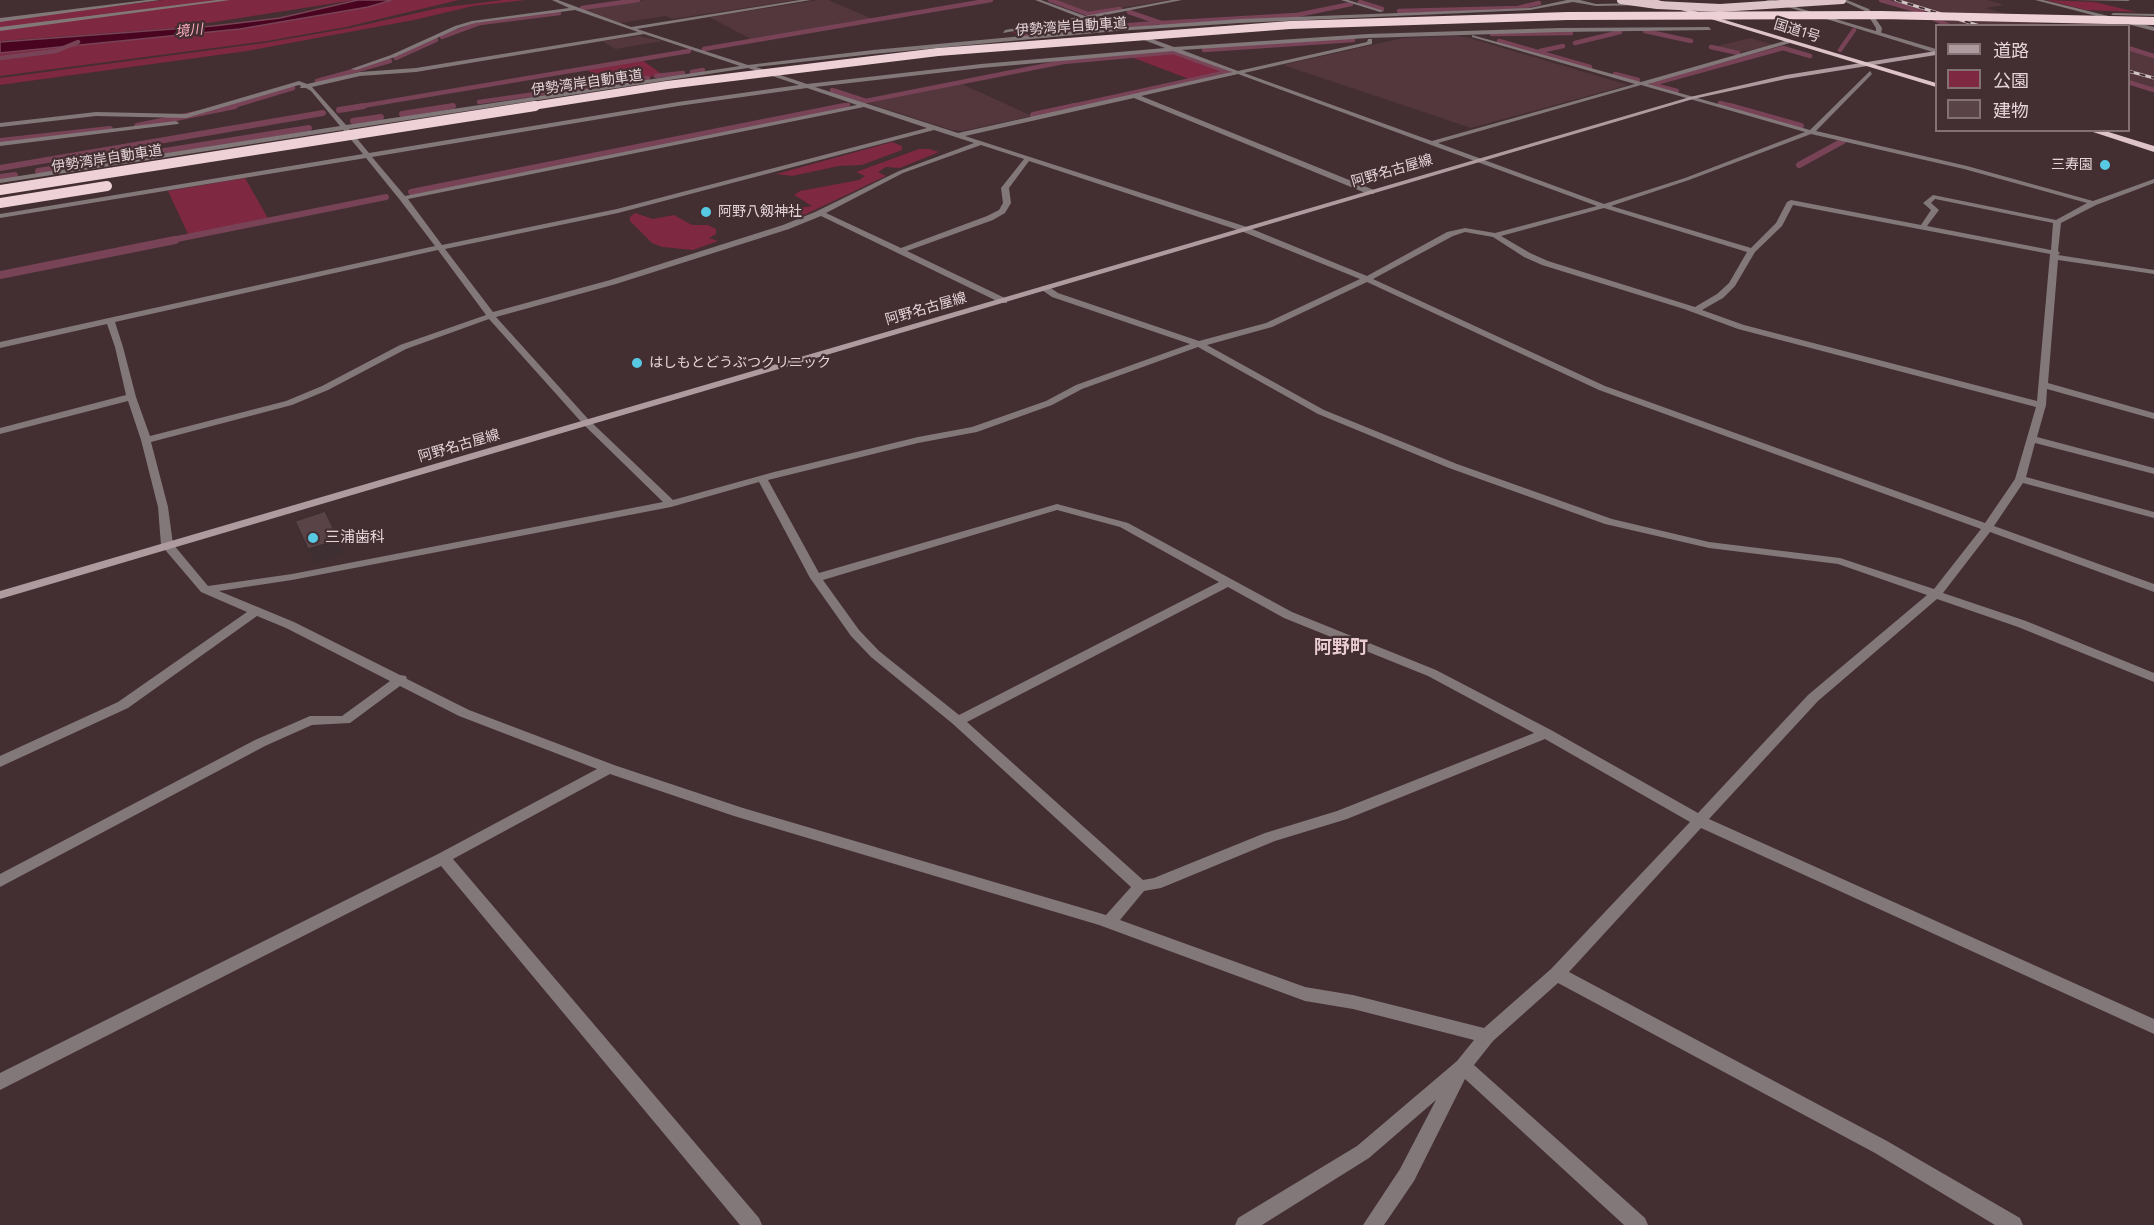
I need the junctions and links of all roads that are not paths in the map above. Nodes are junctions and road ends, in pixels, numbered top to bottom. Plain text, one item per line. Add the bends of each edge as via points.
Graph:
1 (158, 0) edge
2 (228, 0) edge
3 (554, 0) edge
4 (808, 0) edge
5 (1037, 0) edge
6 (1180, 0) edge
7 (1343, 0) edge
8 (1574, 0) edge
9 (1622, 0) edge
10 (1651, 0) edge
11 (1679, 0) edge
12 (1767, 0) edge
13 (1843, 0) edge
14 (2037, 0) edge
15 (2077, 0) edge
16 (2128, 0) edge
17 (1662, 4) junction
18 (574, 9) junction
19 (1530, 9) junction
20 (2088, 13) junction
21 (1391, 14) junction
22 (2154, 15) edge
23 (1085, 17) junction
24 (0, 20) edge
25 (2154, 21) edge
26 (1935, 25) edge
27 (631, 28) junction
28 (2130, 28) edge
29 (0, 29) edge
30 (1117, 29) junction
31 (1709, 29) dead end
32 (2154, 29) edge
33 (1559, 30) junction
34 (644, 33) junction
35 (1462, 33) junction
36 (1879, 33) junction
37 (1368, 36) junction
38 (1788, 42) junction
39 (951, 44) junction
40 (1174, 49) junction
41 (1935, 52) edge
42 (1935, 52) edge
43 (1862, 64) junction
44 (746, 67) junction
45 (1238, 72) junction
46 (1870, 73) dead end
47 (299, 83) junction
48 (1640, 84) junction
49 (1935, 85) edge
50 (307, 86) junction
51 (807, 86) junction
52 (1135, 96) junction
53 (657, 97) dead end
54 (1692, 98) junction
55 (635, 100) dead end
56 (864, 105) junction
57 (0, 125) edge
58 (343, 127) junction
59 (934, 128) junction
60 (1811, 132) junction
61 (2098, 132) edge
62 (956, 135) junction
63 (980, 143) junction
64 (1432, 143) junction
65 (0, 144) edge
66 (344, 146) dead end
67 (2154, 149) edge
68 (367, 155) junction
69 (1028, 159) junction
70 (1479, 160) junction
71 (0, 181) edge
72 (2154, 181) edge
73 (113, 185) dead end
74 (0, 190) edge
75 (1371, 192) junction
76 (403, 198) junction
77 (0, 203) edge
78 (2093, 203) junction
79 (1604, 206) junction
80 (821, 213) junction
81 (0, 216) edge
82 (2057, 222) junction
83 (1923, 227) junction
84 (1244, 229) junction
85 (1495, 235) junction
86 (442, 247) junction
87 (1752, 250) junction
88 (901, 251) junction
89 (2056, 255) junction
90 (2154, 272) edge
91 (1367, 279) junction
92 (1045, 288) junction
93 (1004, 301) junction
94 (1696, 310) junction
95 (491, 316) junction
96 (110, 321) junction
97 (1199, 344) junction
98 (0, 345) edge
99 (2043, 385) junction
100 (131, 398) junction
101 (2041, 405) junction
102 (2154, 416) edge
103 (586, 422) junction
104 (0, 431) edge
105 (2032, 439) junction
106 (146, 440) junction
107 (2154, 471) edge
108 (762, 478) junction
109 (2020, 479) junction
110 (671, 504) junction
111 (2154, 514) edge
112 (1988, 527) junction
113 (167, 545) junction
114 (816, 578) junction
115 (1228, 582) junction
116 (2154, 588) edge
117 (205, 590) junction
118 (1937, 593) junction
119 (0, 595) edge
120 (256, 610) junction
121 (2154, 678) edge
122 (401, 679) junction
123 (958, 721) junction
124 (1546, 733) junction
125 (0, 762) edge
126 (609, 768) junction
127 (1700, 821) junction
128 (443, 858) junction
129 (0, 881) edge
130 (1140, 886) junction
131 (1109, 923) junction
132 (1557, 974) junction
133 (2154, 1027) edge
134 (1487, 1035) junction
135 (1463, 1066) junction
136 (0, 1082) edge
137 (752, 1225) edge
138 (1245, 1225) edge
139 (1373, 1225) edge
140 (1638, 1225) edge
141 (2013, 1225) edge

1 - 24 street
2 - 29 street
3 - 18 street
4 - 27 street
5 - 23 street
6 - 23 street
7 - 21 street
8 - 17 street via 1607,5
8 - 19 street
9 - 13 highway, bridge via 1720,8
10 - 17 highway, 国道1号
11 - 17 street
12 - 36 street
13 - 36 street via 1867,10
14 - 20 street
15 - 16 street
17 - 38 highway, 国道1号
18 - 27 street
18 - 47 street via 474,22 382,60
19 - 21 street
19 - 33 street
20 - 22 street
20 - 32 street
21 - 30 street
21 - 35 street
23 - 30 street
23 - 39 street
25 - 74 highway, 伊勢湾岸自動車道, bridge via 1870,15 1567,16 1302,25 1063,41 667,85
26 - 53 highway, 伊勢湾岸自動車道 via 1663,22 1330,31 961,59
27 - 34 street
28 - 32 highway
30 - 39 street
30 - 40 street
31 - 33 street
33 - 35 street
34 - 44 street
34 - 50 street via 416,70 360,74
35 - 37 street
35 - 48 street
36 - 41 street
37 - 40 street
37 - 45 street via 1370,43
38 - 43 highway, 国道1号
38 - 48 street
39 - 44 street
40 - 45 street
40 - 51 street
42 - 43 main road, 阿野名古屋線
43 - 49 highway, 国道1号
43 - 54 main road, 阿野名古屋線
44 - 51 street
44 - 58 street
45 - 52 street
45 - 64 street
46 - 60 street
47 - 50 street
47 - 57 street via 186,116 96,114
48 - 54 street
48 - 64 street
50 - 58 street
50 - 65 street via 180,122
51 - 56 street
51 - 68 street
52 - 62 street
52 - 75 street
54 - 60 street
54 - 70 main road, 阿野名古屋線
55 - 66 highway, 伊勢湾岸自動車道
56 - 59 street
56 - 76 street
58 - 68 street
58 - 71 street
59 - 62 street
59 - 86 street via 618,211
60 - 78 street via 1965,167
60 - 79 street
61 - 67 highway
62 - 63 street
63 - 69 street
63 - 80 street via 901,172
64 - 70 street
68 - 76 street
68 - 81 street
69 - 84 street
69 - 88 street via 1005,188 1007,203 1002,211
70 - 75 main road, 阿野名古屋線
70 - 79 street
72 - 78 street
73 - 77 highway, 伊勢湾岸自動車道, bridge
75 - 84 main road, 阿野名古屋線
76 - 86 street
78 - 82 street
79 - 85 street
79 - 87 street
80 - 88 street
80 - 95 street via 613,282
82 - 83 street via 1933,197 1927,203 1935,210
82 - 89 street
83 - 87 street via 1791,202 1779,224
83 - 89 street
84 - 91 street
84 - 92 main road, 阿野名古屋線
85 - 91 street via 1465,230 1450,234
85 - 94 street via 1545,263
86 - 95 street
86 - 96 street
87 - 94 street via 1732,284
88 - 93 street
89 - 90 street
89 - 99 street
91 - 97 street via 1269,325
91 - 112 street via 1602,388
92 - 93 main road, 阿野名古屋線
92 - 97 street via 1055,296
93 - 103 main road, 阿野名古屋線
94 - 101 street via 1782,339
95 - 103 street
95 - 106 street via 403,347 289,403
96 - 98 street
96 - 100 street
97 - 108 street via 974,430
97 - 118 street via 1321,412 1453,466 1609,522 1709,545 1840,561
99 - 101 street
99 - 102 street
100 - 104 street
100 - 106 street
101 - 105 street
103 - 110 street
103 - 113 main road, 阿野名古屋線
105 - 107 street
105 - 109 street
106 - 113 street via 163,507
108 - 110 street
108 - 114 street
109 - 111 street
109 - 112 street
110 - 117 street
112 - 116 street
112 - 118 street
113 - 117 street
113 - 119 main road, 阿野名古屋線
114 - 115 street via 1057,507 1124,525
114 - 123 street via 875,654
115 - 123 street
115 - 124 street via 1288,615 1432,673
117 - 120 street
118 - 121 street
118 - 127 street via 1813,698
120 - 122 street
120 - 125 street via 123,705
122 - 126 street via 464,713
122 - 129 street via 345,720 310,721 260,743
123 - 130 street
124 - 127 street
124 - 130 street via 1342,815 1270,837 1156,884
126 - 128 street
126 - 131 street via 739,812
127 - 132 street
127 - 133 street
128 - 136 street
128 - 137 street
130 - 131 street
131 - 134 street via 1305,994
132 - 134 street
132 - 141 street via 1881,1147
134 - 135 street
135 - 138 street via 1363,1152
135 - 139 street via 1407,1175
135 - 140 street

